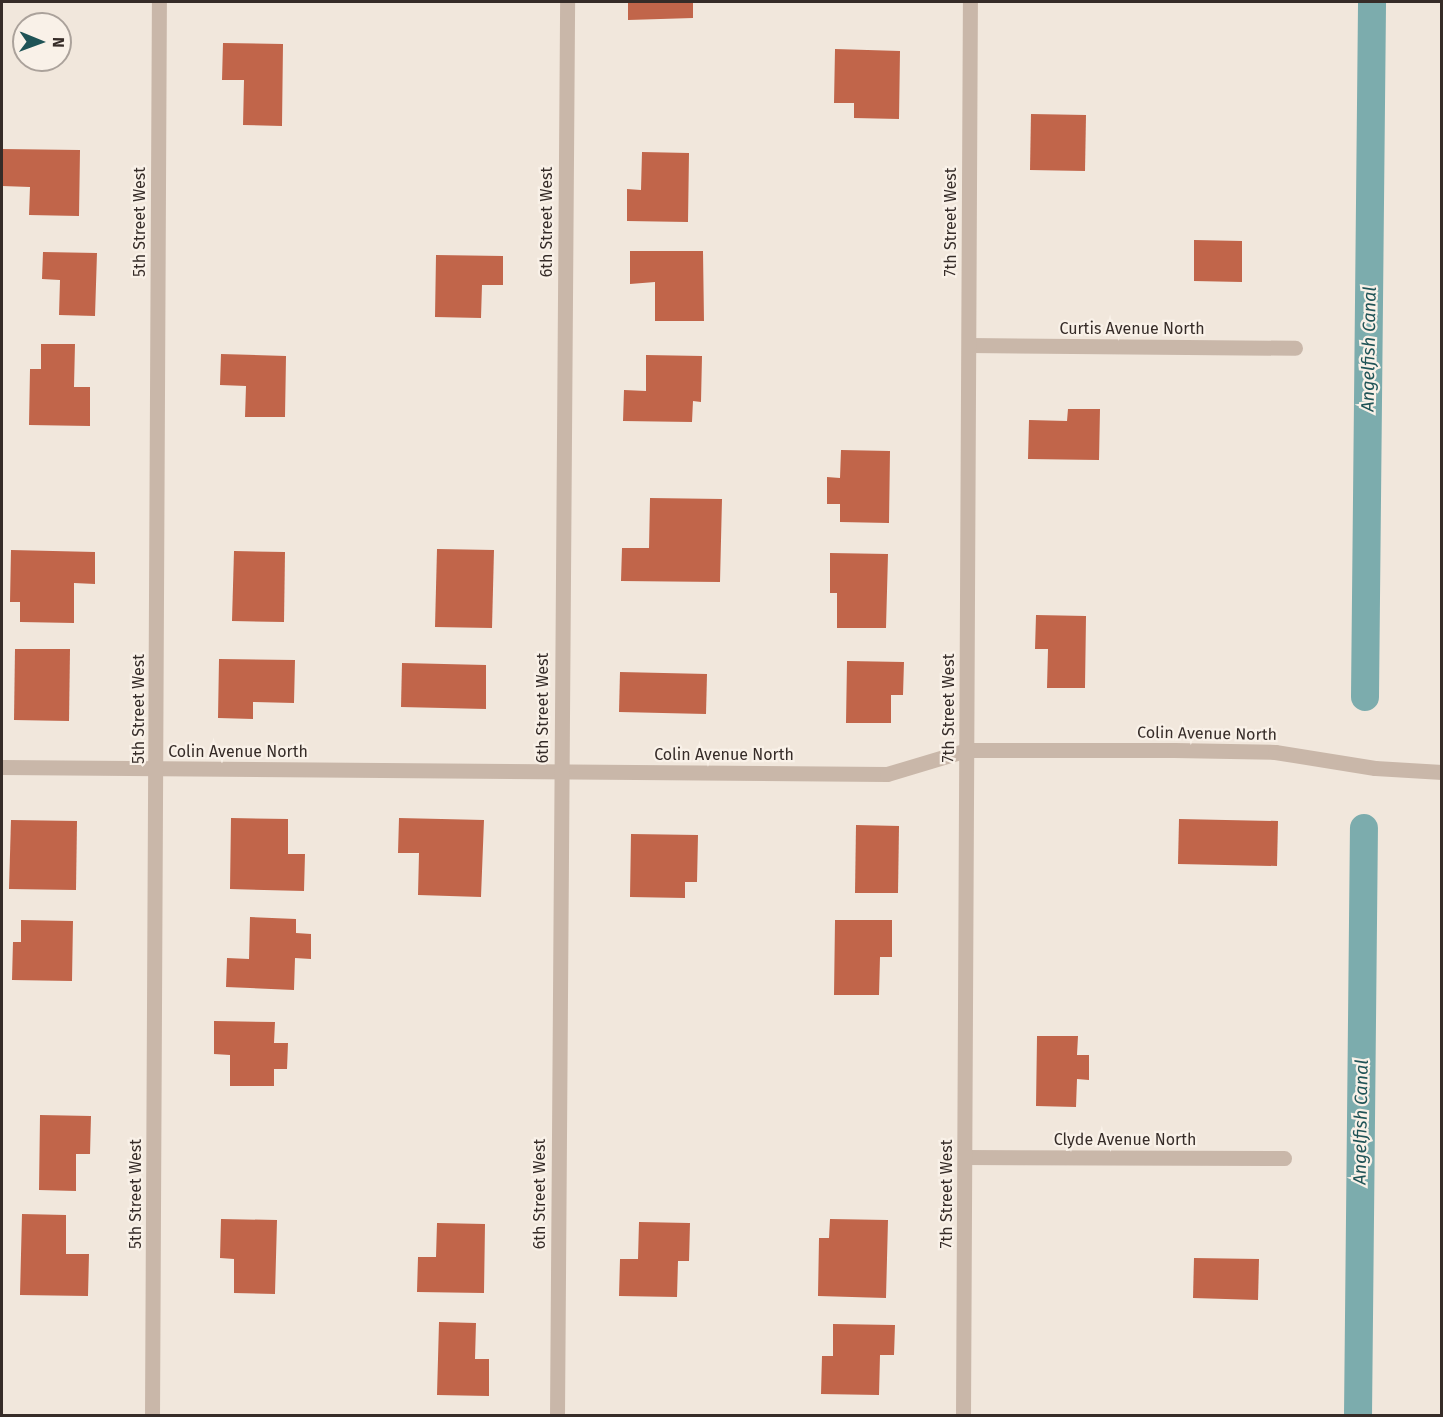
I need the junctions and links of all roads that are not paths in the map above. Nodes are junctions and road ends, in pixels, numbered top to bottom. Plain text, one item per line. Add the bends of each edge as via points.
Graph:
1 (159, 2) edge
2 (567, 2) edge
3 (970, 2) edge
4 (969, 345) junction
5 (1295, 348) dead end
6 (967, 750) junction
7 (2, 767) edge
8 (157, 769) junction
9 (561, 772) junction
10 (1442, 772) edge
11 (965, 1157) junction
12 (1284, 1158) dead end
13 (152, 1416) edge
14 (557, 1416) edge
15 (963, 1416) edge

1 - 8 street, 5th Street West
2 - 9 street, 6th Street West
3 - 4 street, 7th Street West
4 - 5 street, Curtis Avenue North
4 - 6 street, 7th Street West
6 - 9 street, Colin Avenue North via 887,774
6 - 10 street, Colin Avenue North via 1275,752 1376,768
6 - 11 street, 7th Street West
7 - 8 street, Colin Avenue North
8 - 9 street, Colin Avenue North
8 - 13 street, 5th Street West
9 - 14 street, 6th Street West
11 - 12 street, Clyde Avenue North
11 - 15 street, 7th Street West

